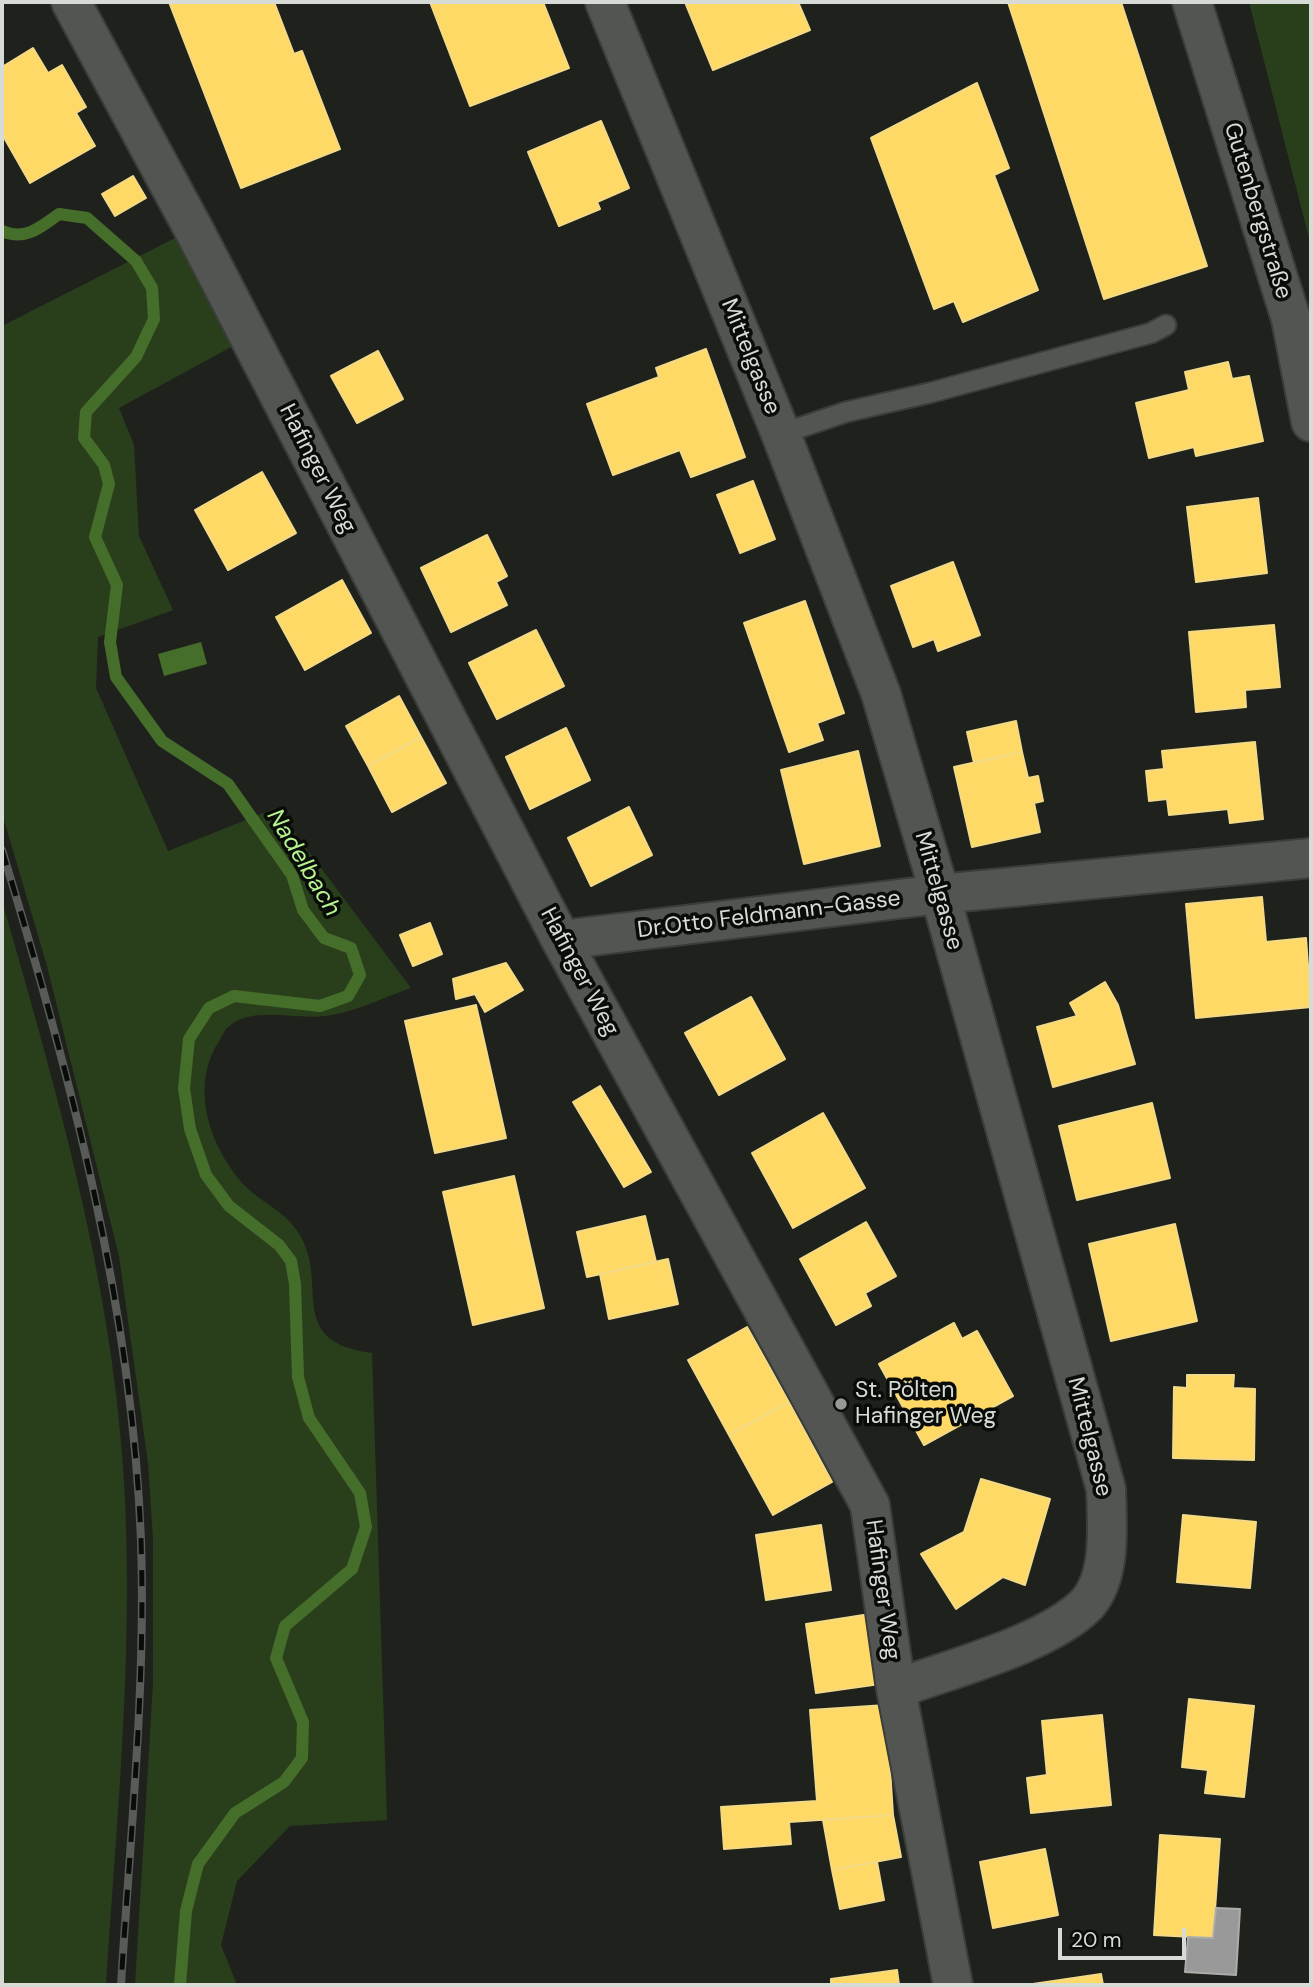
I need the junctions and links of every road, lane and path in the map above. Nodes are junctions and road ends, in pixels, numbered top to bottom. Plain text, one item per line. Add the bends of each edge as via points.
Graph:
1 (71, 2) edge
2 (606, 2) edge
3 (1192, 2) edge
4 (1166, 325) dead end
5 (1311, 422) edge
6 (781, 434) junction
7 (1311, 859) edge
8 (940, 894) junction
9 (561, 940) junction
10 (896, 1689) junction
11 (953, 1985) edge

1 - 9 street, Hafinger Weg
2 - 6 street, Mittelgasse
3 - 5 street, Gutenbergstraße via 1291,319
4 - 6 lane via 1152,333 846,412
6 - 8 street, Mittelgasse via 881,694
7 - 8 street, Dr.Otto Feldmann-Gasse
8 - 9 street, Dr.Otto Feldmann-Gasse
8 - 10 street, Mittelgasse via 1106,1489 1107,1551 1088,1603 1045,1634
9 - 10 street, Hafinger Weg via 870,1505
10 - 11 street, Hafinger Weg

